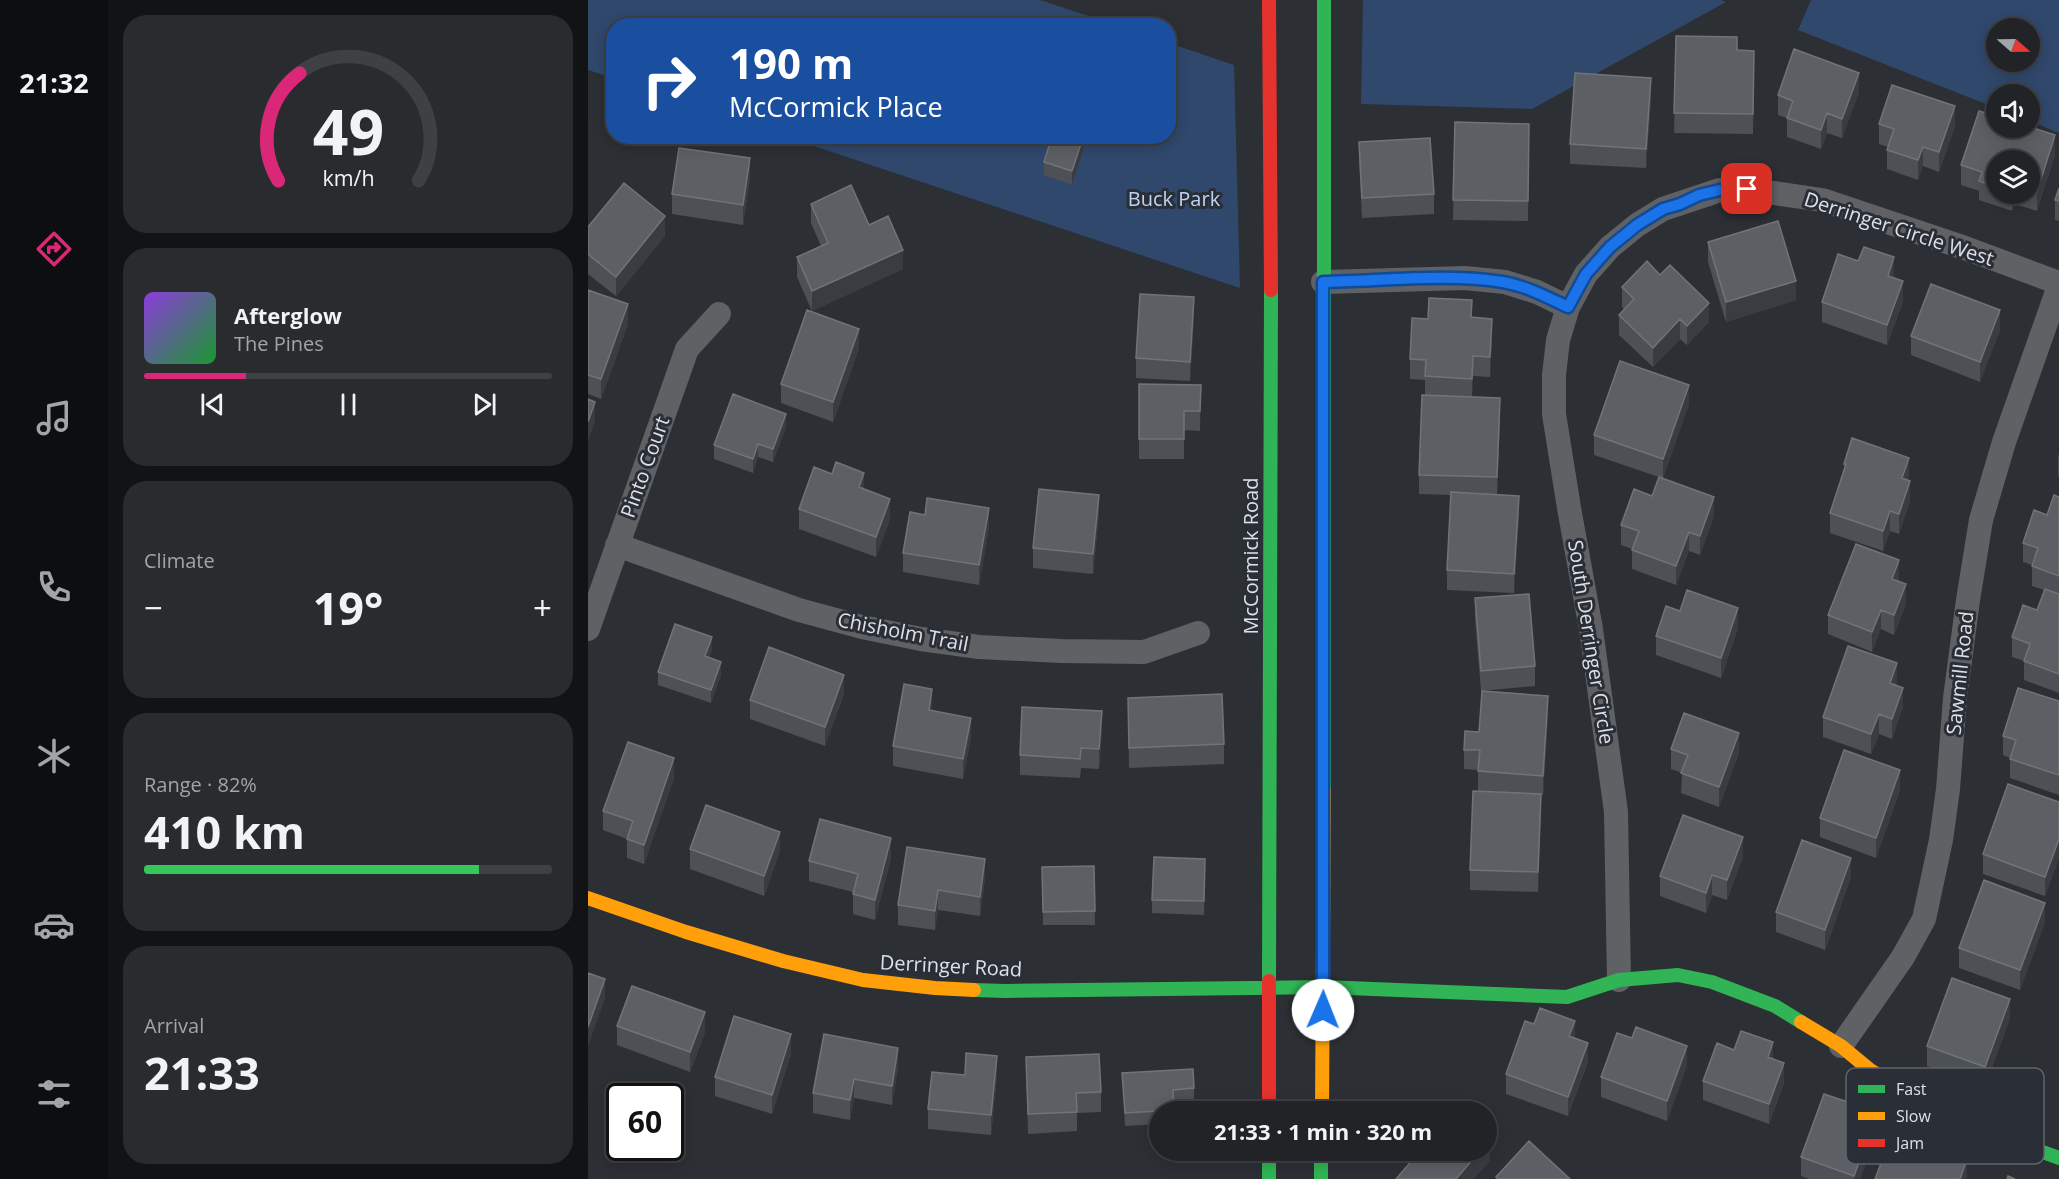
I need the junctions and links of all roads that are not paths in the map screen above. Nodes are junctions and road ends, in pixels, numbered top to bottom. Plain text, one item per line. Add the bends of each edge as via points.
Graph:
1 (1269, 0) edge
2 (1324, 0) edge
3 (1323, 282) junction
4 (2059, 284) edge
5 (1568, 307) junction
6 (719, 314) dead end
7 (617, 545) junction
8 (588, 629) edge
9 (1198, 633) dead end
10 (588, 898) edge
11 (1619, 980) junction
12 (1324, 987) junction
13 (1269, 988) junction
14 (1841, 1046) junction
15 (1868, 1068) edge
16 (1269, 1101) edge
17 (1322, 1101) edge
18 (2044, 1153) edge
19 (2059, 1158) edge
20 (1269, 1161) edge
21 (1321, 1161) edge
22 (1269, 1179) edge
23 (1321, 1179) edge

1 - 13 main road, McCormick Road
2 - 3 main road
3 - 5 street via 1465,278 1504,282
3 - 12 main road
4 - 5 street, Derringer Circle West via 1822,200 1747,189 1720,190 1663,209 1637,225 1586,274
4 - 14 street, Sawmill Road via 1981,520 1955,698 1941,840 1924,919 1903,957
5 - 11 street, South Derringer Circle via 1558,340 1554,414 1591,629 1616,812
6 - 7 street, Pinto Court via 687,350
7 - 8 street, Pinto Court
7 - 9 street, Chisholm Trail via 800,610 921,639 990,647 1144,652
10 - 13 main road, Derringer Road via 783,961 863,980 1005,991
11 - 12 main road, Derringer Road via 1567,997
11 - 14 main road, Derringer Road via 1678,975 1712,982 1775,1006
12 - 13 main road, Derringer Road
12 - 17 main road
13 - 16 main road, McCormick Road
14 - 15 main road, Derringer Road
18 - 19 main road, Derringer Road
20 - 22 main road
21 - 23 main road

